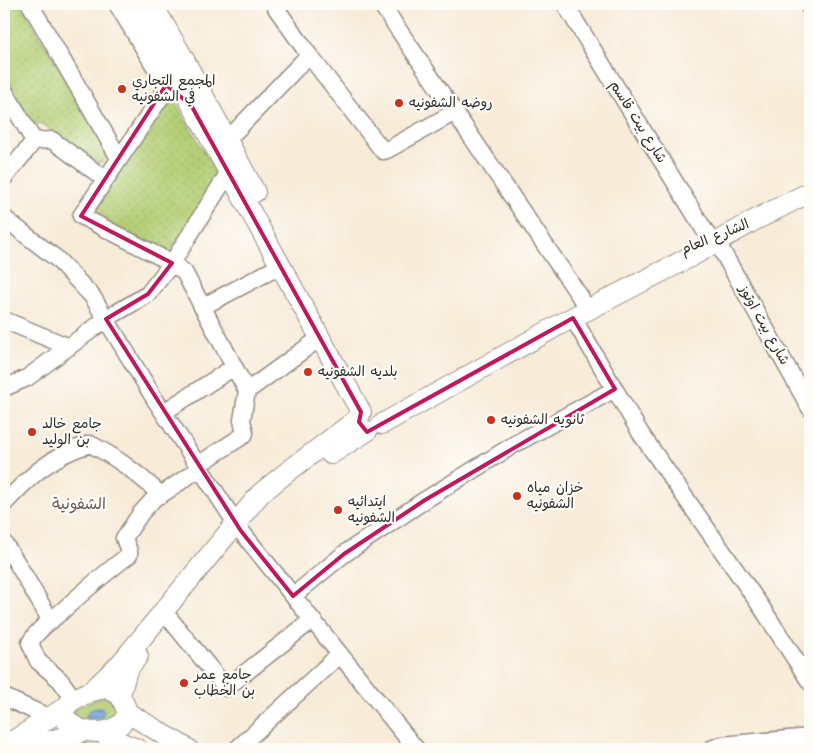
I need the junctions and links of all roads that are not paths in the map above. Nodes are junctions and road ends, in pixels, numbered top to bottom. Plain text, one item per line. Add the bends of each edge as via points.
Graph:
1 (30, 4) edge
2 (117, 4) edge
3 (133, 4) edge
4 (152, 4) edge
5 (278, 4) edge
6 (381, 4) edge
7 (808, 4) edge
8 (566, 6) dead end
9 (810, 8) edge
10 (309, 55) junction
11 (166, 85) junction
12 (4, 90) edge
13 (192, 105) junction
14 (454, 112) junction
15 (227, 140) junction
16 (34, 141) junction
17 (119, 158) junction
18 (229, 172) junction
19 (4, 178) edge
20 (105, 179) junction
21 (810, 192) edge
22 (4, 218) edge
23 (713, 240) junction
24 (172, 263) junction
25 (280, 266) junction
26 (581, 298) junction
27 (202, 307) junction
28 (573, 318) junction
29 (106, 319) junction
30 (4, 320) edge
31 (320, 338) junction
32 (69, 347) junction
33 (234, 367) junction
34 (4, 388) edge
35 (615, 390) junction
36 (247, 391) junction
37 (810, 408) edge
38 (164, 412) junction
39 (370, 417) junction
40 (199, 466) junction
41 (159, 493) junction
42 (4, 504) edge
43 (239, 527) junction
44 (4, 543) edge
45 (293, 596) junction
46 (170, 619) junction
47 (312, 620) junction
48 (51, 621) junction
49 (340, 654) junction
50 (810, 682) edge
51 (93, 690) junction
52 (120, 694) junction
53 (4, 697) edge
54 (4, 710) edge
55 (128, 713) junction
56 (53, 723) edge
57 (77, 734) junction
58 (107, 737) junction
59 (810, 737) edge
60 (4, 747) edge
61 (18, 749) edge
62 (137, 749) edge
63 (188, 749) edge
64 (238, 749) edge
65 (416, 749) edge
66 (711, 749) edge

1 - 17 street
2 - 11 street
3 - 13 main road
4 - 15 main road
5 - 10 street via 276,8
6 - 14 street
7 - 9 street
8 - 23 street, شارع بيت قاسم
10 - 14 street via 383,151
10 - 15 street
11 - 13 street
11 - 17 street via 164,94
12 - 16 street
13 - 18 main road
14 - 26 street
15 - 39 main road
16 - 19 street
16 - 20 street via 52,140
17 - 20 street
18 - 24 street
18 - 25 main road
20 - 24 street via 81,216
21 - 23 main road, الشارع العام
22 - 29 street via 57,259 92,296
23 - 26 main road, الشارع العام via 681,250
23 - 28 main road, الشارع العام
23 - 37 street, شارع بيت اوتوز
24 - 27 street via 184,272
24 - 29 street via 148,294
25 - 27 street
25 - 31 main road
26 - 39 main road, الشارع العام
27 - 33 street
28 - 35 street
28 - 39 main road, الشارع العام
29 - 32 street
29 - 38 street
30 - 32 street
31 - 36 street
31 - 39 main road
32 - 34 street via 27,378
33 - 36 street
33 - 38 street
35 - 45 street via 515,444 425,500 344,554
35 - 50 street via 641,434
36 - 40 street via 242,420 244,436
38 - 40 street
39 - 43 main road
40 - 41 street via 161,495
40 - 43 street
41 - 42 street via 136,472 90,444 76,448 35,471
41 - 48 street via 124,538 129,555
43 - 45 street
43 - 46 main road
43 - 51 main road via 121,663
44 - 48 street
45 - 47 street
46 - 47 street via 226,688
46 - 52 main road via 127,670
47 - 49 street
48 - 56 street via 30,643 38,661 60,680
49 - 64 street
49 - 65 street
51 - 52 main road via 107,688
51 - 56 main road
52 - 55 main road
53 - 56 street
54 - 56 street
55 - 58 main road via 121,728
55 - 63 main road
56 - 57 main road
56 - 57 main road via 64,716
56 - 60 main road
56 - 61 main road
57 - 58 main road
58 - 62 main road
59 - 66 street via 722,745

